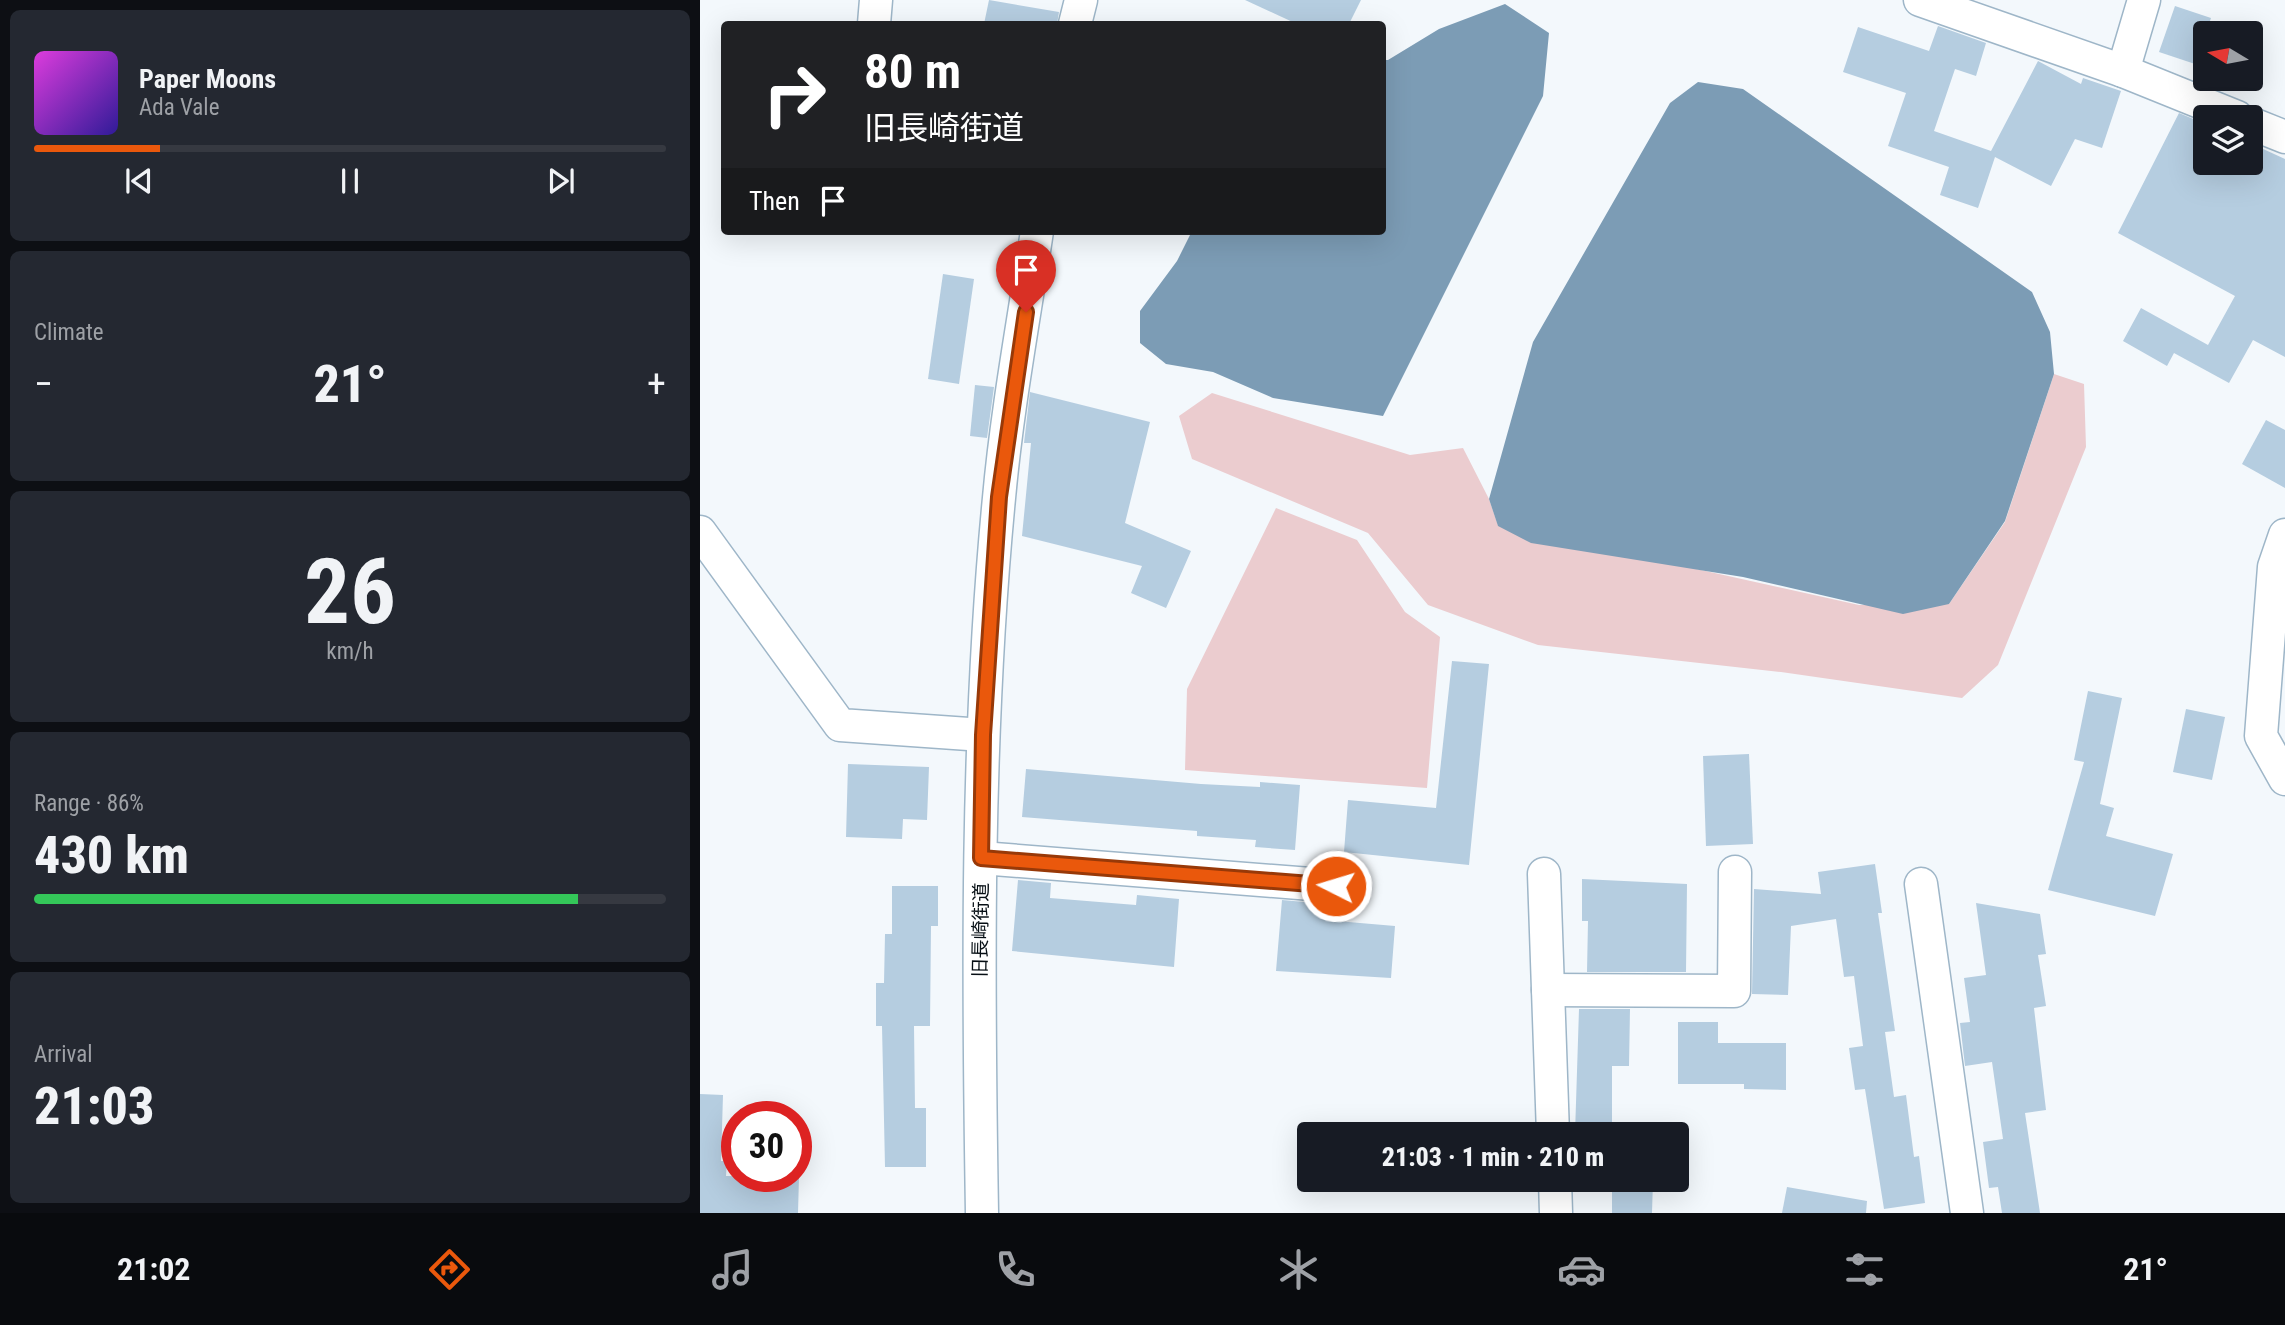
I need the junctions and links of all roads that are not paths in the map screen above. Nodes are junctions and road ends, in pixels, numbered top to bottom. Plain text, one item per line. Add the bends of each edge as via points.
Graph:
1 (876, 0) edge
2 (1081, 0) edge
3 (1920, 0) edge
4 (2144, 0) edge
5 (874, 21) edge
6 (1076, 21) edge
7 (2123, 71) junction
8 (2207, 105) edge
9 (2263, 128) edge
10 (2285, 137) edge
11 (1036, 235) edge
12 (700, 532) edge
13 (2285, 535) edge
14 (2278, 601) edge
15 (983, 735) junction
16 (2285, 779) edge
17 (981, 858) junction
18 (1735, 872) dead end
19 (1544, 874) dead end
20 (1921, 884) dead end
21 (1336, 886) dead end
22 (1548, 990) junction
23 (1553, 1122) edge
24 (1555, 1192) edge
25 (982, 1213) edge
26 (1556, 1213) edge
27 (1967, 1213) edge

1 - 5 street
2 - 6 street
3 - 7 street
4 - 7 street
7 - 8 street
9 - 10 street
11 - 15 street, 旧長崎街道 via 999,497
12 - 15 street via 840,725
13 - 14 street via 2274,567
14 - 16 street via 2261,736
15 - 17 street, 旧長崎街道
17 - 21 street
17 - 25 street, 旧長崎街道
18 - 22 street via 1734,991
19 - 22 street
20 - 27 street
22 - 23 street
24 - 26 street

